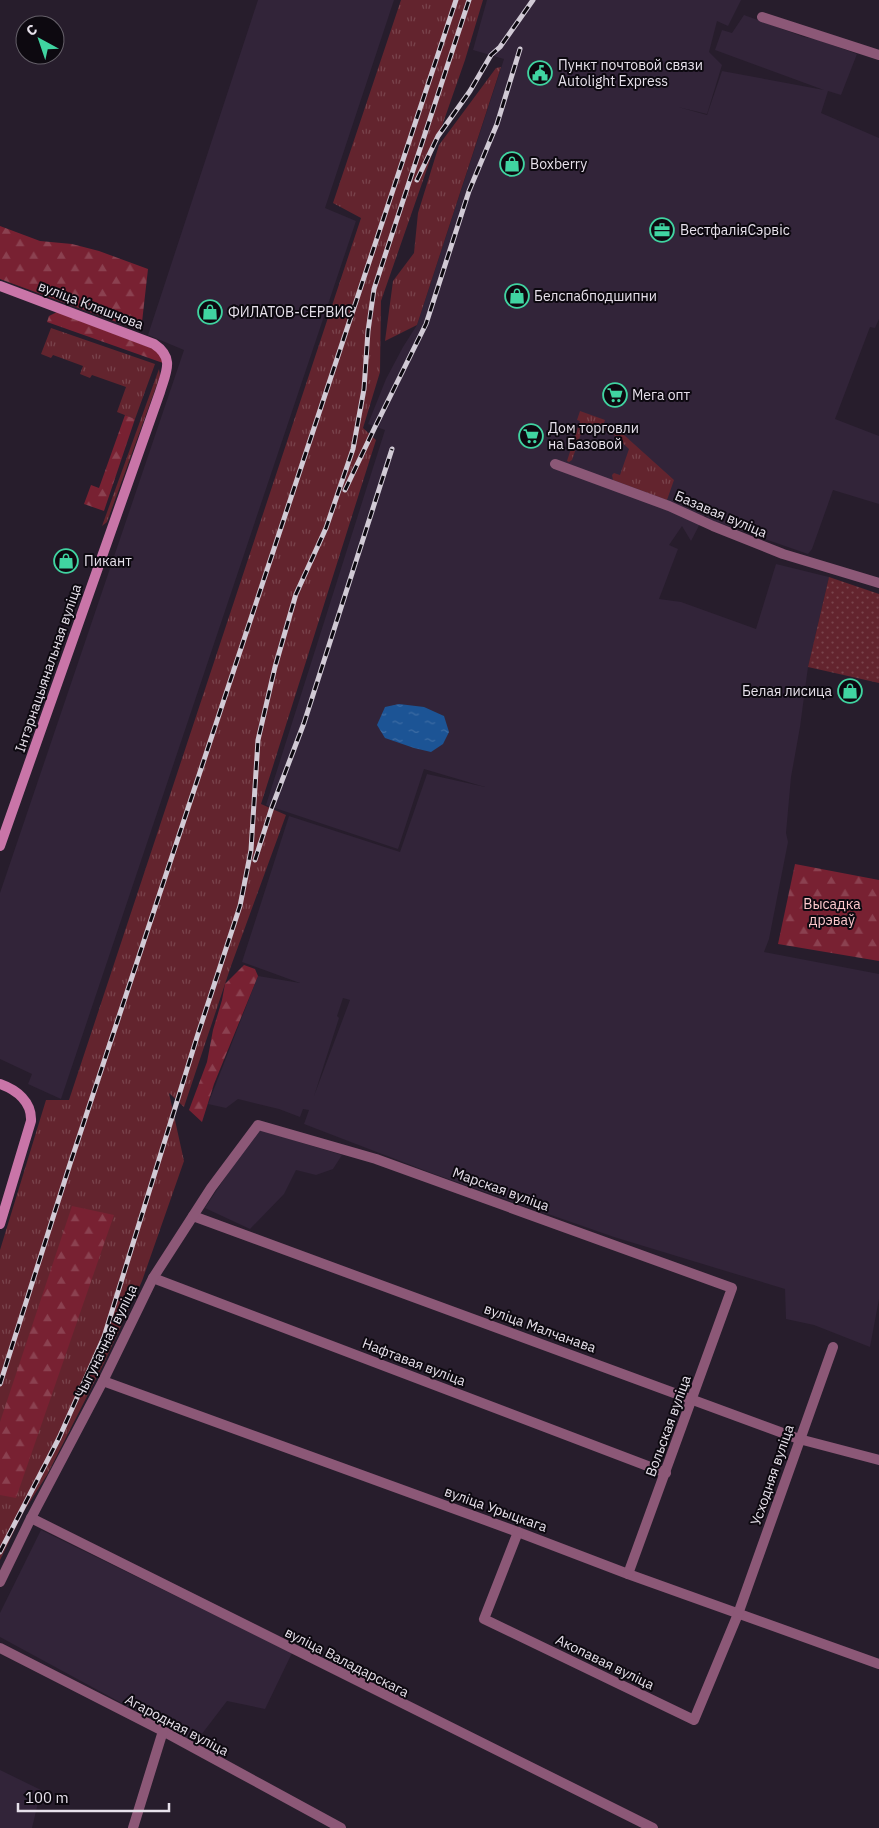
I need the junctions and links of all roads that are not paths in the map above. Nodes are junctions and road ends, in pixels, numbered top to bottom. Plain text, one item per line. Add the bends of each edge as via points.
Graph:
1 (762, 17) dead end
2 (879, 55) edge
3 (0, 286) edge
4 (168, 357) joint
5 (555, 464) dead end
6 (879, 583) edge
7 (0, 846) edge
8 (0, 1084) edge
9 (258, 1125) joint
10 (193, 1216) junction
11 (0, 1224) edge
12 (153, 1278) junction
13 (732, 1288) joint
14 (833, 1346) dead end
15 (103, 1381) junction
16 (692, 1398) junction
17 (799, 1439) junction
18 (879, 1460) edge
19 (666, 1473) junction
20 (31, 1518) junction
21 (518, 1532) junction
22 (628, 1574) junction
23 (0, 1582) edge
24 (738, 1614) junction
25 (0, 1648) edge
26 (879, 1664) edge
27 (162, 1731) junction
28 (133, 1828) edge
29 (341, 1828) edge
30 (653, 1828) edge

1 - 2 street
3 - 4 street, вуліца Кляшчова via 154,344
4 - 7 street, Інтэрнацыянальная вуліца via 160,392
5 - 6 street, Базавая вуліца via 669,506 783,554
8 - 11 street via 20,1095 30,1108 31,1121
9 - 10 street, Чыгуначная вуліца
9 - 13 street, Марская вуліца via 376,1159
10 - 12 street, Чыгуначная вуліца
10 - 16 street, вуліца Малчанава
12 - 15 street, Чыгуначная вуліца
12 - 19 street, Нафтавая вуліца
13 - 16 street, Вольская вуліца
14 - 17 street, Усходняя вуліца
15 - 20 street, Чыгуначная вуліца
15 - 21 street, вуліца Урыцкага
16 - 17 street, вуліца Малчанава
16 - 19 street, Вольская вуліца
17 - 18 street, вуліца Малчанава
17 - 24 street, Усходняя вуліца
19 - 22 street, Вольская вуліца
20 - 23 street, Чыгуначная вуліца
20 - 30 street, вуліца Валадарскага
21 - 22 street, вуліца Урыцкага
21 - 24 street, Акопавая вуліца via 484,1619 694,1720
22 - 24 street, вуліца Урыцкага
24 - 26 street, вуліца Урыцкага
25 - 27 street, Агародная вуліца
27 - 28 street
27 - 29 street, Агародная вуліца

